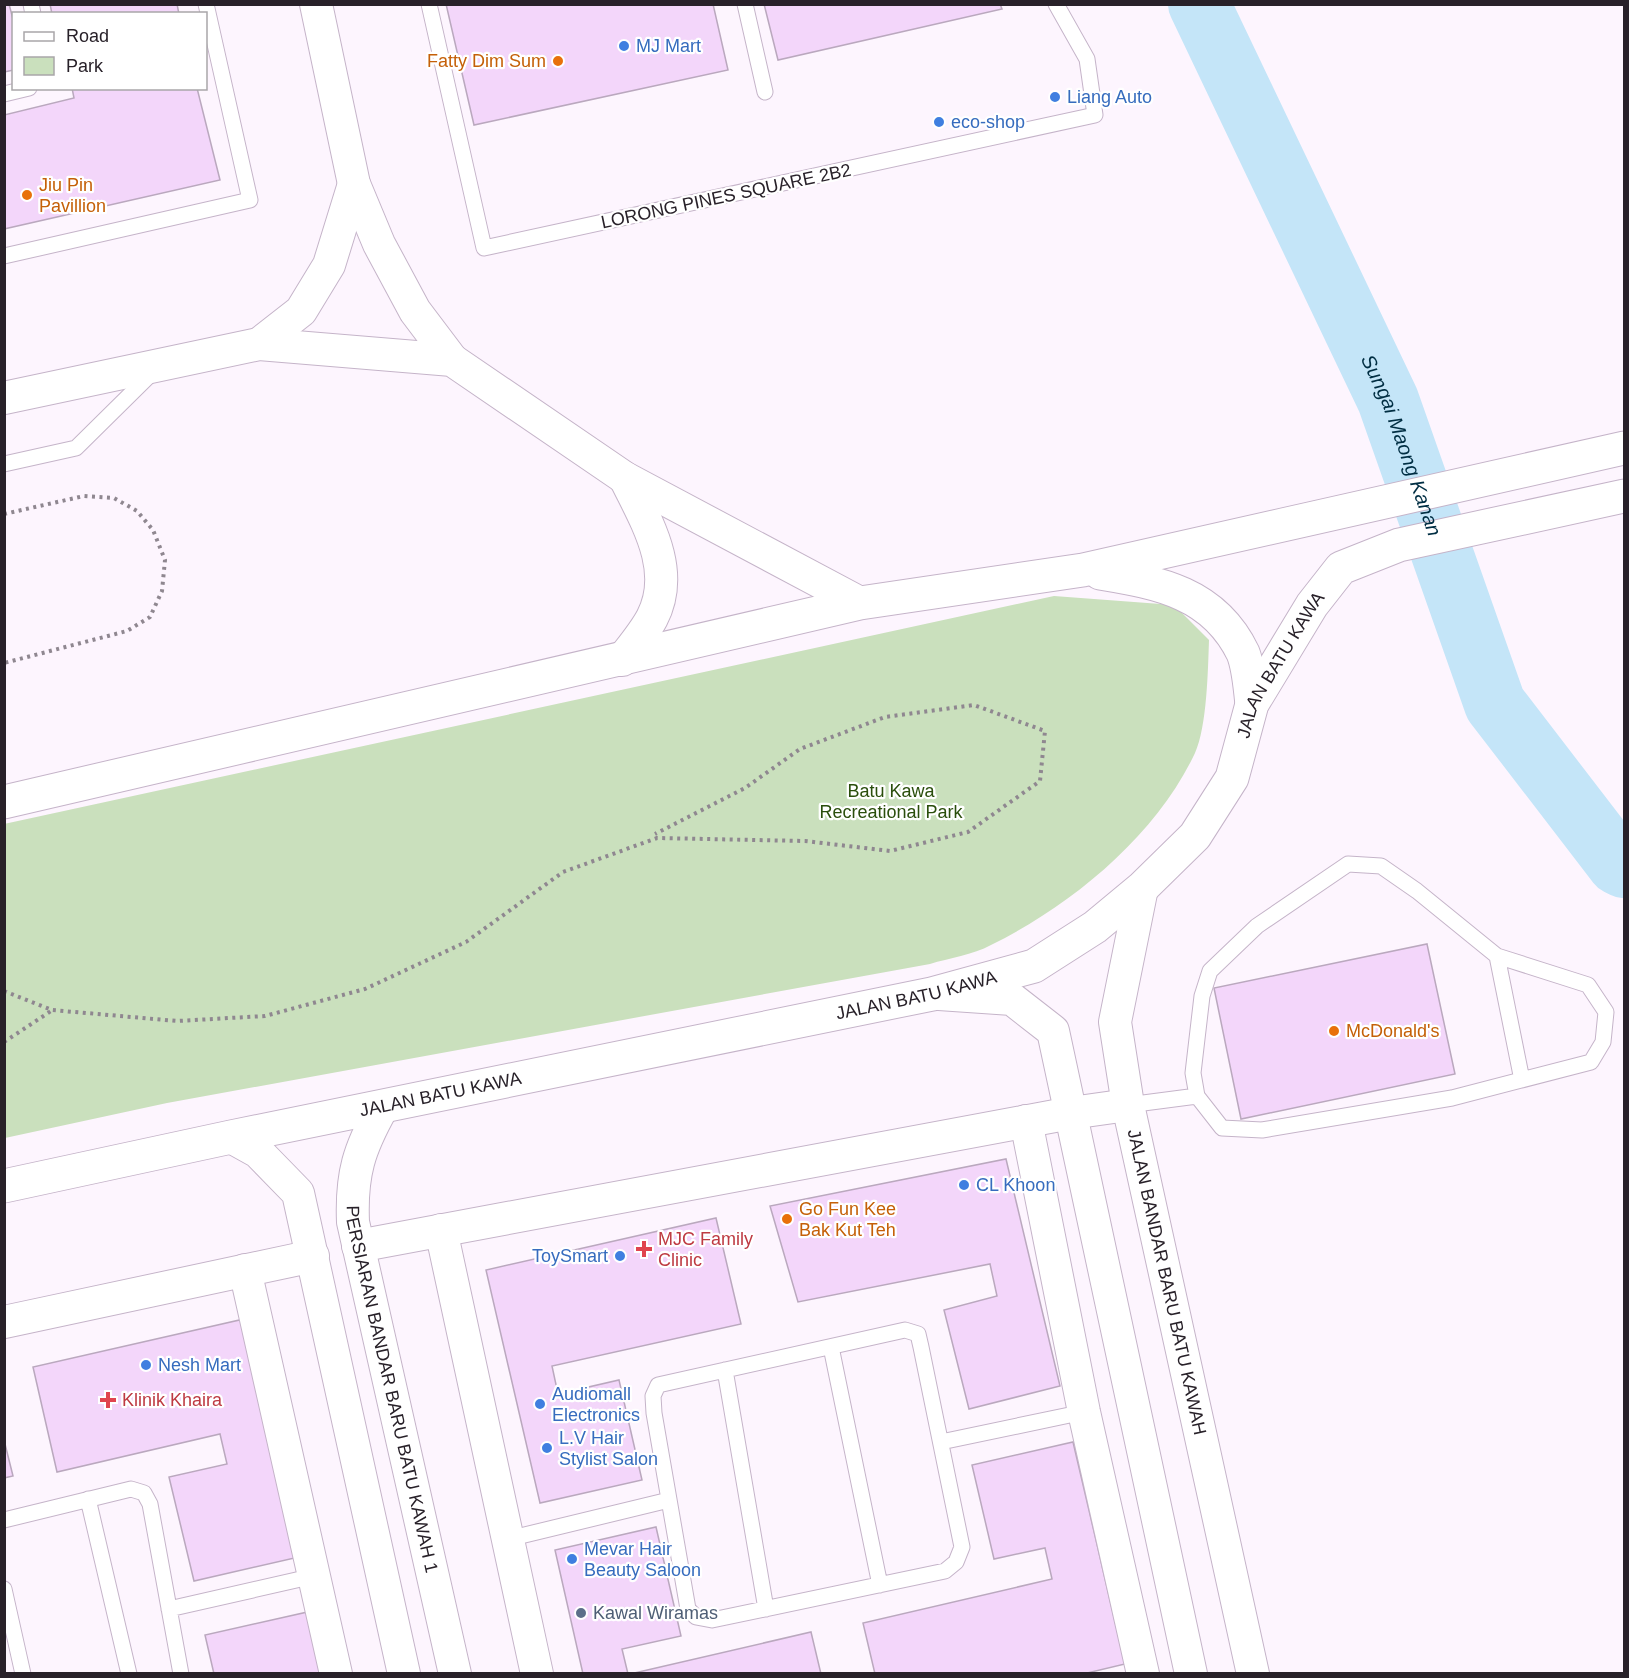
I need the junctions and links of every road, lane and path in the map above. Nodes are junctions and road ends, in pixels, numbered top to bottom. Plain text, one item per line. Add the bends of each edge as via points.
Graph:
1 (206, 4) edge
2 (316, 4) edge
3 (429, 4) edge
4 (745, 4) edge
5 (1056, 4) edge
6 (21, 90) edge
7 (765, 92) dead end
8 (4, 94) edge
9 (354, 184) junction
10 (4, 256) edge
11 (259, 344) junction
12 (452, 360) junction
13 (160, 366) junction
14 (4, 398) edge
15 (1624, 448) edge
16 (4, 464) edge
17 (625, 478) junction
18 (1624, 496) edge
19 (4, 514) edge
20 (1083, 570) junction
21 (860, 603) junction
22 (622, 660) junction
23 (4, 663) edge
24 (1252, 704) junction
25 (4, 802) edge
26 (655, 834) dead end
27 (1142, 888) junction
28 (1497, 956) junction
29 (4, 991) edge
30 (932, 994) junction
31 (52, 1010) junction
32 (4, 1042) edge
33 (1522, 1080) junction
34 (1197, 1096) junction
35 (1128, 1105) junction
36 (382, 1108) junction
37 (1071, 1113) junction
38 (1026, 1121) junction
39 (231, 1137) junction
40 (4, 1186) edge
41 (441, 1230) junction
42 (358, 1246) junction
43 (313, 1256) junction
44 (245, 1270) junction
45 (4, 1322) edge
46 (831, 1347) junction
47 (725, 1370) junction
48 (1084, 1412) junction
49 (941, 1442) junction
50 (88, 1499) junction
51 (669, 1500) junction
52 (4, 1520) edge
53 (508, 1539) junction
54 (314, 1576) junction
55 (880, 1585) junction
56 (4, 1589) edge
57 (169, 1609) junction
58 (766, 1609) junction
59 (23, 1674) edge
60 (129, 1674) edge
61 (181, 1674) edge
62 (336, 1674) edge
63 (404, 1674) edge
64 (455, 1674) edge
65 (537, 1674) edge
66 (1143, 1674) edge
67 (1191, 1674) edge
68 (1253, 1674) edge

1 - 10 lane via 250,200
2 - 9 street
3 - 5 lane, LORONG PINES SQUARE 2B2 via 484,248 1095,115 1087,59
4 - 7 lane
6 - 8 lane
9 - 11 street via 328,265 307,302
9 - 12 street via 379,244 415,311
11 - 12 street
11 - 13 street
12 - 17 street
13 - 14 street
13 - 16 lane via 76,448
15 - 20 highway
17 - 21 street
17 - 22 street via 658,546 662,583 653,617
18 - 24 highway, JALAN BATU KAWA via 1399,545 1341,568 1312,605
19 - 23 path via 84,496 114,498 138,511 153,530 165,560 162,591 150,617 127,631
20 - 21 highway
20 - 24 highway via 1141,580 1183,593 1222,618 1244,655
21 - 22 highway
22 - 25 highway
24 - 27 highway, JALAN BATU KAWA via 1232,778 1195,836
26 - 31 path via 745,788 800,749 885,717 974,705 1045,731 1040,781 968,832 890,851 805,841 657,838 563,872 465,942 365,989 265,1016 177,1021
27 - 30 highway, JALAN BATU KAWA via 1095,927 1034,966
27 - 35 street, JALAN BANDAR BARU BATU KAWAH via 1115,1022
28 - 33 lane
28 - 33 lane via 1588,985 1606,1012 1603,1041 1591,1062
28 - 34 lane via 1381,866 1348,864 1257,926 1210,971 1202,996 1192,1073
29 - 31 path
30 - 36 highway, JALAN BATU KAWA
30 - 37 street via 1012,999 1053,1032
31 - 32 path
33 - 34 lane via 1452,1098 1262,1130 1222,1128
34 - 35 lane
35 - 37 street
35 - 68 street, JALAN BANDAR BARU BATU KAWAH
36 - 39 highway, JALAN BATU KAWA
36 - 42 street, PERSIARAN BANDAR BARU BATU KAWAH 1 via 363,1142 351,1189
37 - 38 street
37 - 67 street
38 - 41 street
38 - 48 street
39 - 40 highway, JALAN BATU KAWA
39 - 43 street via 258,1152 298,1193
41 - 42 street
41 - 53 street
42 - 64 street, PERSIARAN BANDAR BARU BATU KAWAH 1
43 - 44 street
43 - 63 street
44 - 45 street
44 - 54 street
46 - 47 lane
46 - 49 lane via 905,1330 918,1334
46 - 55 lane
47 - 51 lane via 658,1384 653,1395
47 - 58 lane
48 - 49 lane
48 - 66 street
49 - 55 lane via 962,1547 956,1562 945,1571
50 - 52 lane
50 - 57 lane via 131,1489 144,1493 150,1504
50 - 60 lane
51 - 53 lane
51 - 58 lane via 688,1609 696,1617 712,1620
53 - 65 street
54 - 57 lane
54 - 62 street
55 - 58 lane
56 - 59 lane
57 - 61 lane

